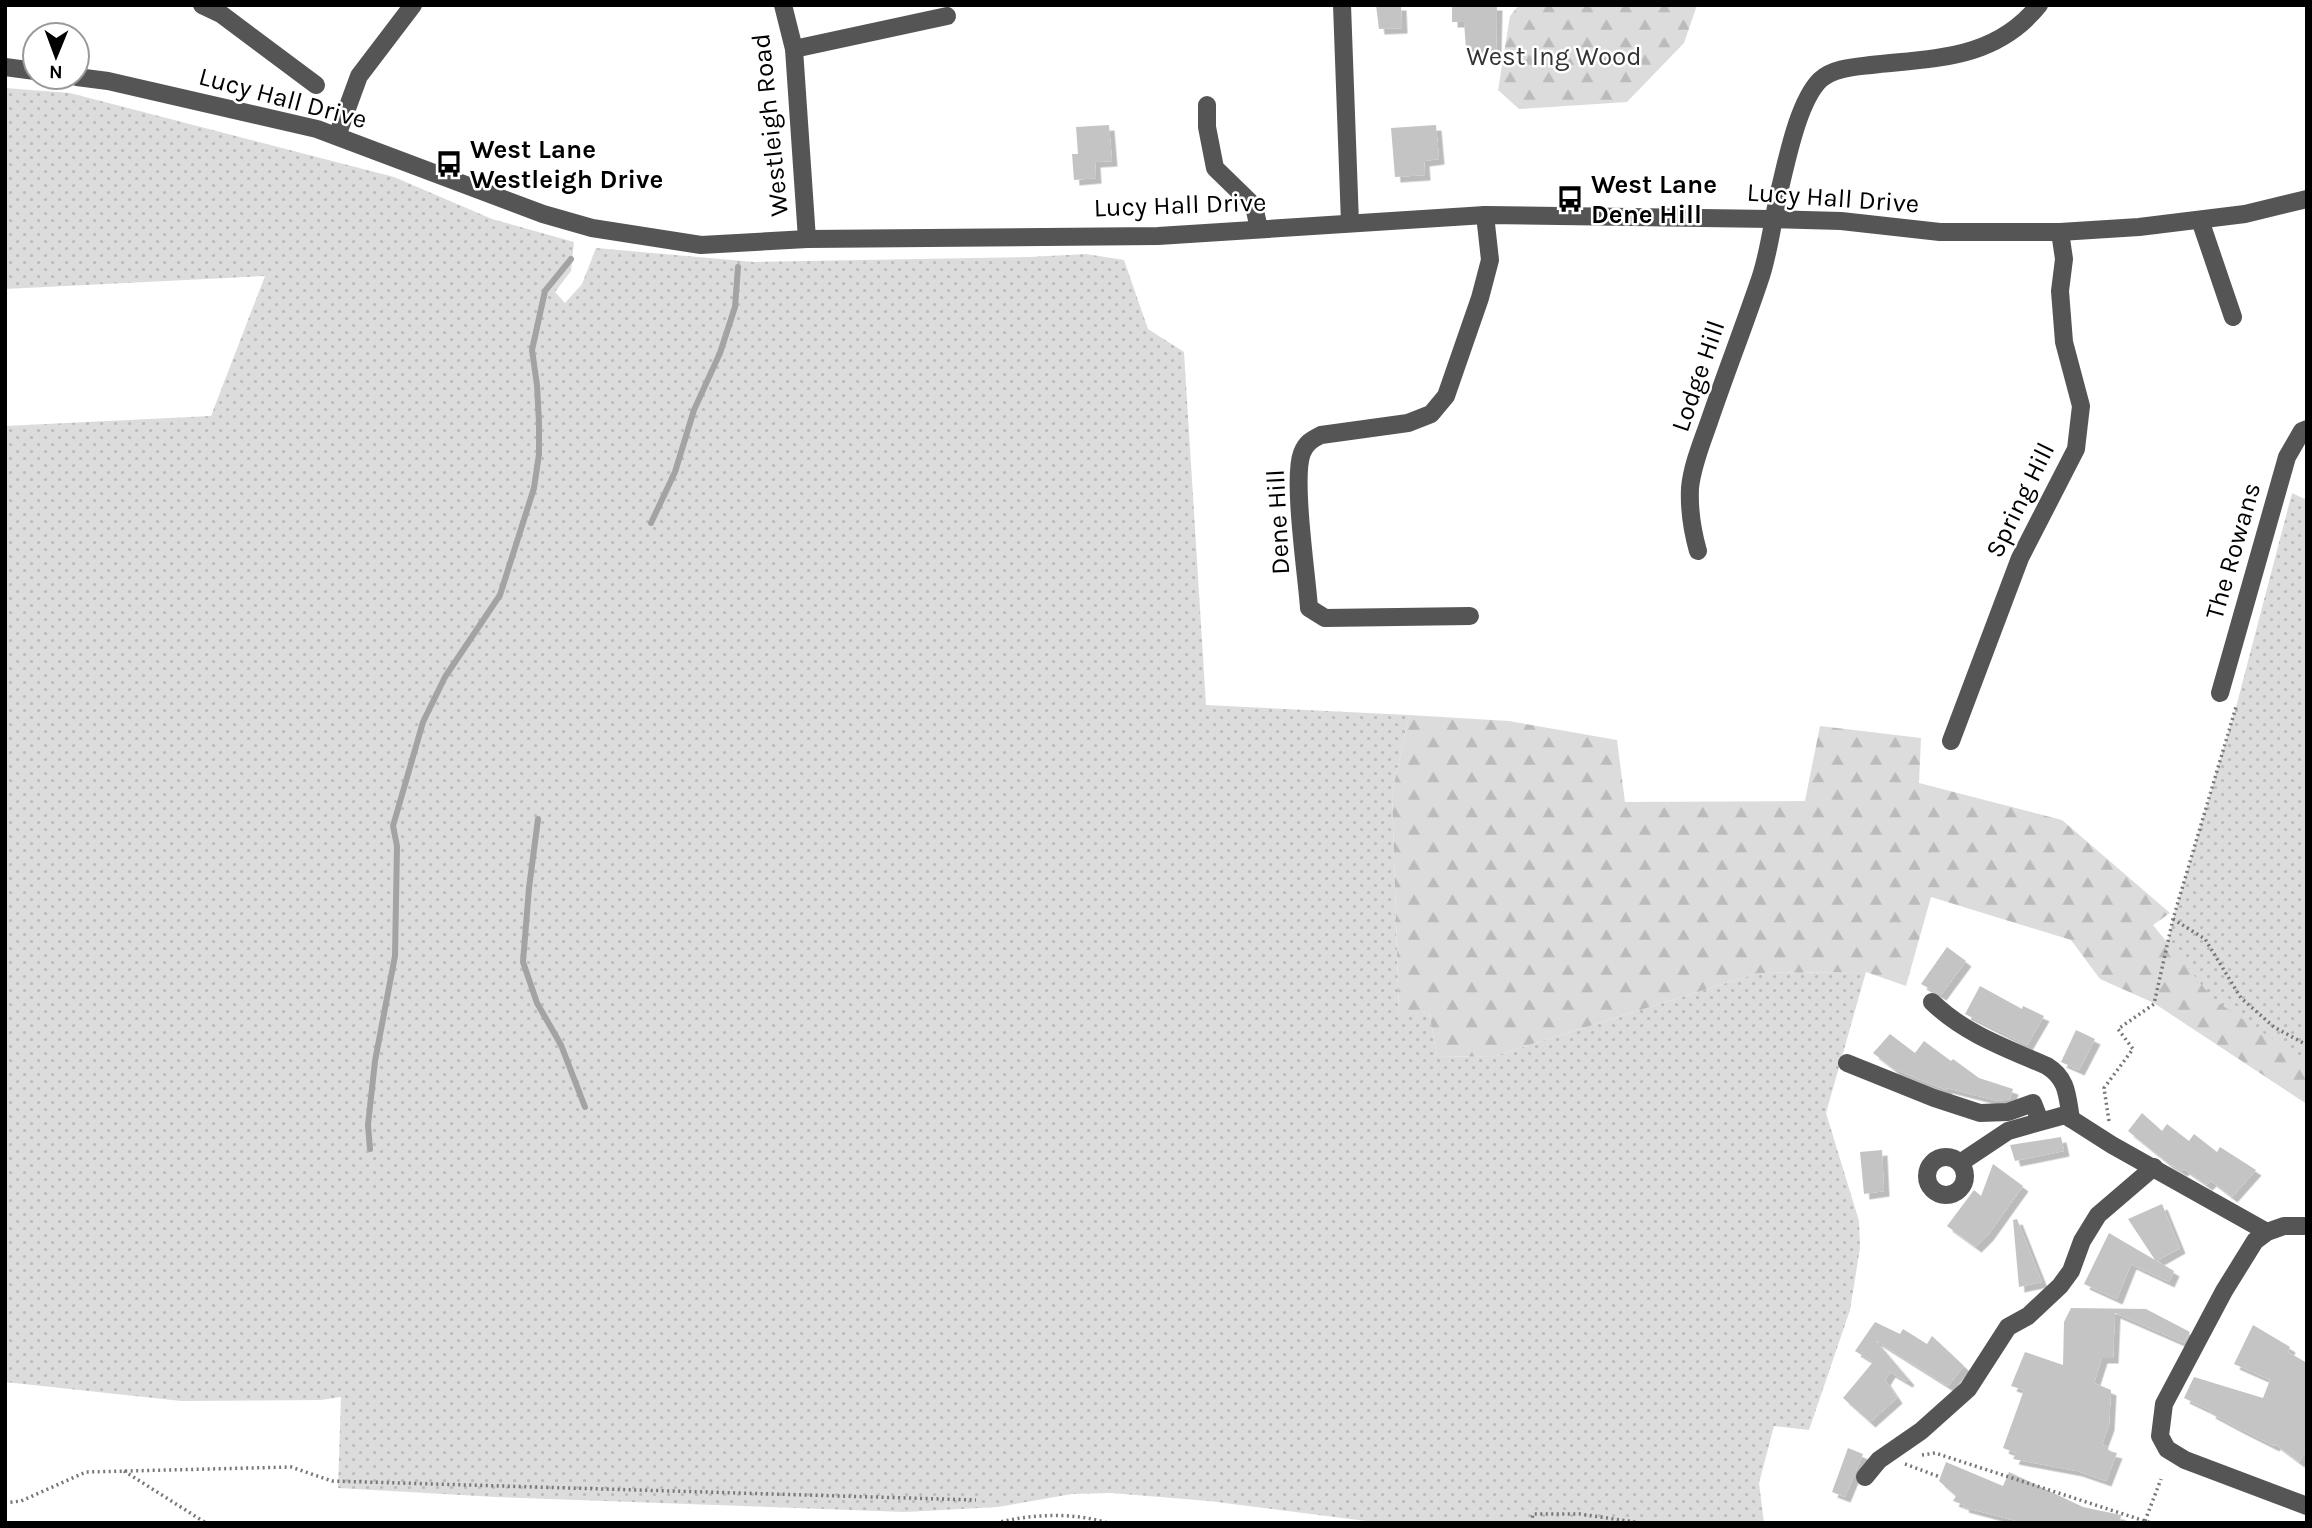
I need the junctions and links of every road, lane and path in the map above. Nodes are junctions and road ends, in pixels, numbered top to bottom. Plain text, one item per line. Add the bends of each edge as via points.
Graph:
1 (202, 5) edge
2 (413, 5) edge
3 (783, 5) edge
4 (1342, 5) edge
5 (2039, 5) edge
6 (947, 16) dead end
7 (794, 49) junction
8 (91, 79) edge
9 (316, 85) dead end
10 (1207, 105) dead end
11 (337, 136) junction
12 (2307, 199) edge
13 (1485, 215) junction
14 (1772, 219) junction
15 (2200, 220) junction
16 (1350, 223) junction
17 (1259, 229) junction
18 (2060, 232) junction
19 (807, 239) junction
20 (2233, 317) dead end
21 (2307, 429) edge
22 (1698, 551) dead end
23 (1470, 616) dead end
24 (2220, 693) joint
25 (1951, 741) dead end
26 (2173, 919) junction
27 (1932, 1002) dead end
28 (2307, 1045) edge
29 (1847, 1063) dead end
30 (2071, 1119) junction
31 (2040, 1121) junction
32 (2112, 1145) junction
33 (1960, 1163) dead end
34 (2154, 1167) junction
35 (2307, 1226) edge
36 (2267, 1232) junction
37 (1900, 1453) junction
38 (122, 1469) junction
39 (1865, 1477) dead end
40 (1940, 1477) dead end
41 (2161, 1479) dead end
42 (976, 1500) dead end
43 (5, 1503) edge
44 (2307, 1506) edge
45 (2145, 1521) junction
46 (206, 1523) edge
47 (996, 1523) edge
48 (1108, 1523) edge
49 (1531, 1523) edge
50 (1641, 1523) edge
51 (2151, 1523) edge

1 - 9 street
2 - 11 street via 359,76
3 - 7 street, Westleigh Road
4 - 16 street
5 - 14 street, Lodge Hill via 2007,35 1981,49 1843,69 1821,80 1795,130
6 - 7 street
7 - 19 street, Westleigh Road
8 - 11 street, Lucy Hall Drive
10 - 17 street via 1216,168 1254,206
11 - 19 street, Lucy Hall Drive via 592,228 701,245
12 - 15 street, Lucy Hall Drive
13 - 14 street, Lucy Hall Drive
13 - 16 street, Lucy Hall Drive
13 - 23 street, Dene Hill via 1490,260 1446,396 1430,414 1408,423 1321,435 1308,442 1300,456 1298,478 1310,608 1325,618
14 - 18 street, Lucy Hall Drive via 1940,232
14 - 22 street, Lodge Hill via 1760,279 1690,486 1690,524
15 - 18 street, Lucy Hall Drive
15 - 20 street
16 - 17 street, Lucy Hall Drive
17 - 19 street, Lucy Hall Drive via 1158,236
18 - 25 street, Spring Hill via 2064,342 2081,406 2076,449 2020,558
21 - 24 street, The Rowans via 2287,457
24 - 26 path via 2236,707
26 - 28 path via 2205,939 2241,998 2274,1027
26 - 32 path via 2154,1004 2118,1029 2133,1049 2104,1088
27 - 30 street via 1973,1033 2058,1073
29 - 31 street via 1980,1113 2008,1112 2034,1103
30 - 31 street via 2065,1115
30 - 32 street
31 - 33 street via 2008,1131
32 - 34 street
34 - 36 street
34 - 37 street via 2098,1215 2060,1286 2028,1316 2008,1327 1968,1389
35 - 36 street
36 - 44 street via 2255,1241 2224,1290 2164,1404 2161,1436 2167,1449 2185,1460
37 - 39 street via 1879,1460
37 - 40 path via 1905,1465
37 - 45 path via 1935,1452
38 - 42 path via 291,1466 332,1481
38 - 43 path via 86,1472 21,1501
38 - 46 path
41 - 45 path
45 - 51 path
47 - 48 path via 1024,1516 1086,1516
49 - 50 path via 1533,1514

